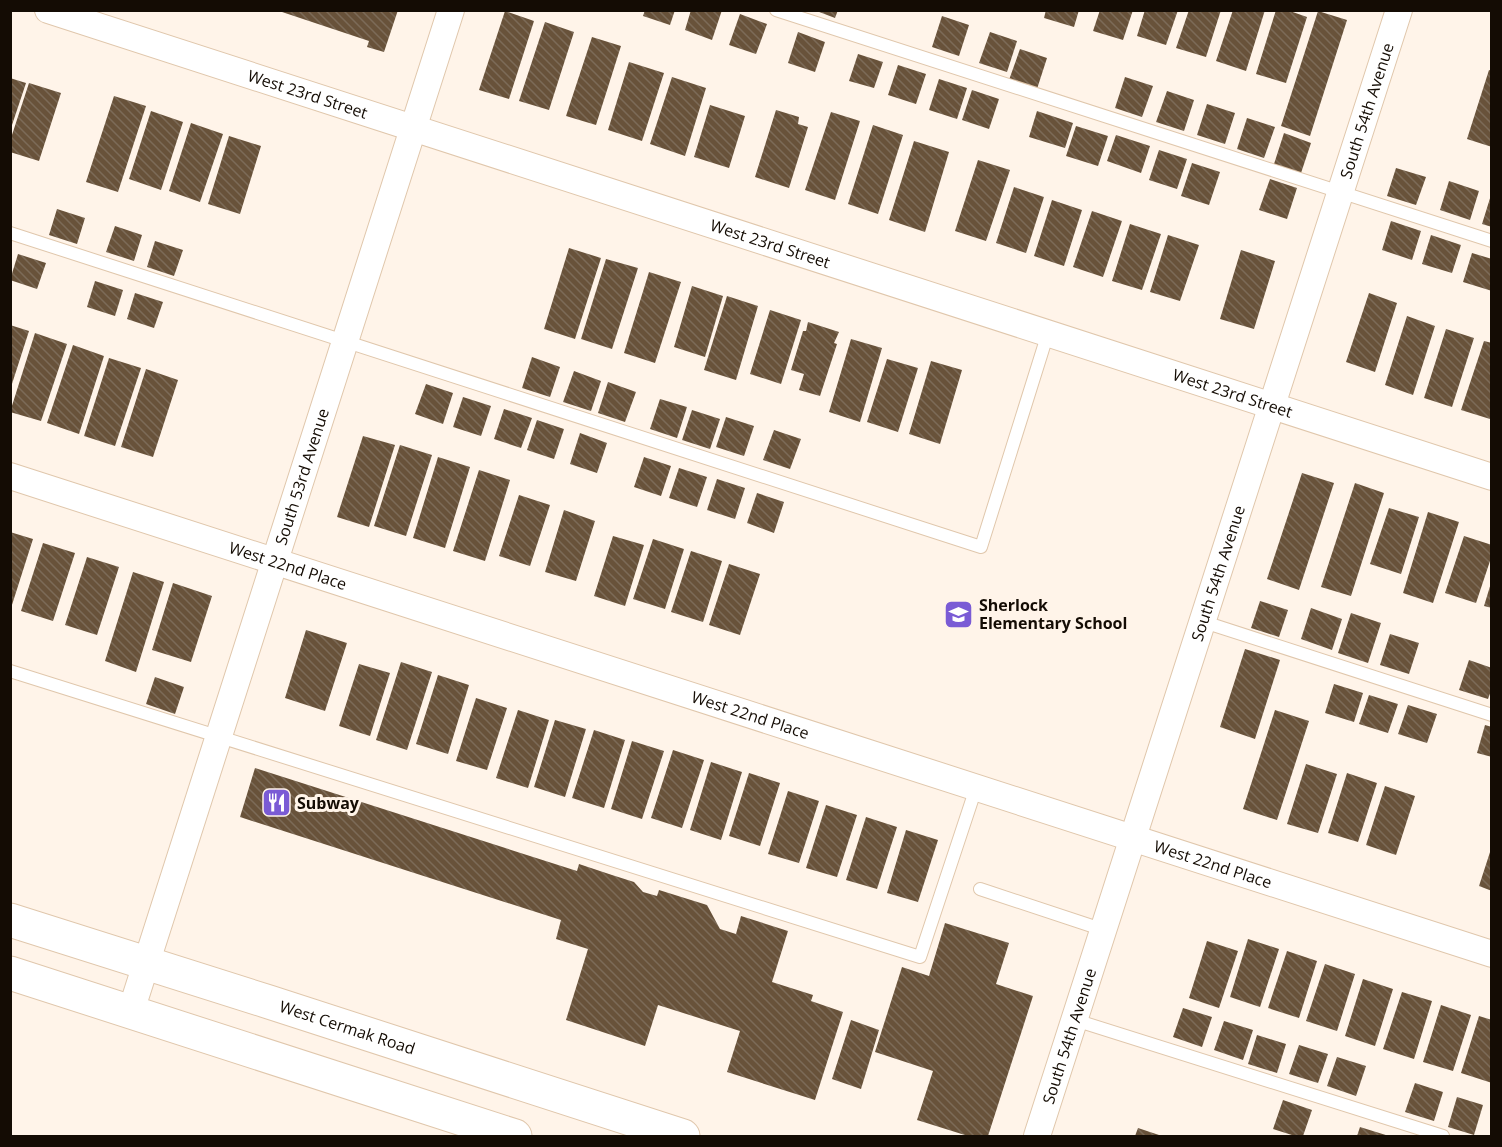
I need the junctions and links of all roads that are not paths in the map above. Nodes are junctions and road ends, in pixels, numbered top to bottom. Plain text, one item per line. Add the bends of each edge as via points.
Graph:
1 (48, 10) edge
2 (451, 10) edge
3 (776, 10) edge
4 (1399, 10) edge
5 (414, 128) junction
6 (1341, 192) junction
7 (10, 232) edge
8 (1491, 241) edge
9 (1048, 333) junction
10 (345, 341) junction
11 (1272, 406) junction
12 (10, 477) edge
13 (1491, 477) edge
14 (275, 562) junction
15 (1204, 622) junction
16 (10, 671) edge
17 (1491, 715) edge
18 (219, 737) junction
19 (976, 788) junction
20 (1133, 839) junction
21 (980, 889) dead end
22 (10, 920) edge
23 (1104, 930) junction
24 (1491, 954) edge
25 (146, 964) junction
26 (10, 973) edge
27 (131, 1011) junction
28 (1075, 1020) junction
29 (515, 1137) edge
30 (683, 1137) edge
31 (1037, 1137) edge
32 (1443, 1137) edge

1 - 5 street, West 23rd Street
2 - 5 street, South 53rd Avenue
3 - 6 lane
4 - 6 street, South 54th Avenue
5 - 9 street, West 23rd Street
5 - 10 street, South 53rd Avenue
6 - 8 lane
6 - 11 street, South 54th Avenue
7 - 10 lane
9 - 10 lane via 981,547
9 - 11 street, West 23rd Street
10 - 14 street, South 53rd Avenue
11 - 13 street, West 23rd Street
11 - 15 street, South 54th Avenue
12 - 14 street, West 22nd Place
14 - 18 street, South 53rd Avenue
14 - 19 street, West 22nd Place
15 - 17 lane
15 - 20 street, South 54th Avenue
16 - 18 lane
18 - 19 lane via 920,957
18 - 25 street, South 53rd Avenue
19 - 20 street, West 22nd Place
20 - 23 street, South 54th Avenue
20 - 24 street, West 22nd Place
21 - 23 lane
22 - 25 main road, West Cermak Road
23 - 28 street, South 54th Avenue
25 - 27 street, South 53rd Avenue
25 - 30 main road, West Cermak Road
26 - 27 main road
27 - 29 main road
28 - 31 street, South 54th Avenue
28 - 32 lane

